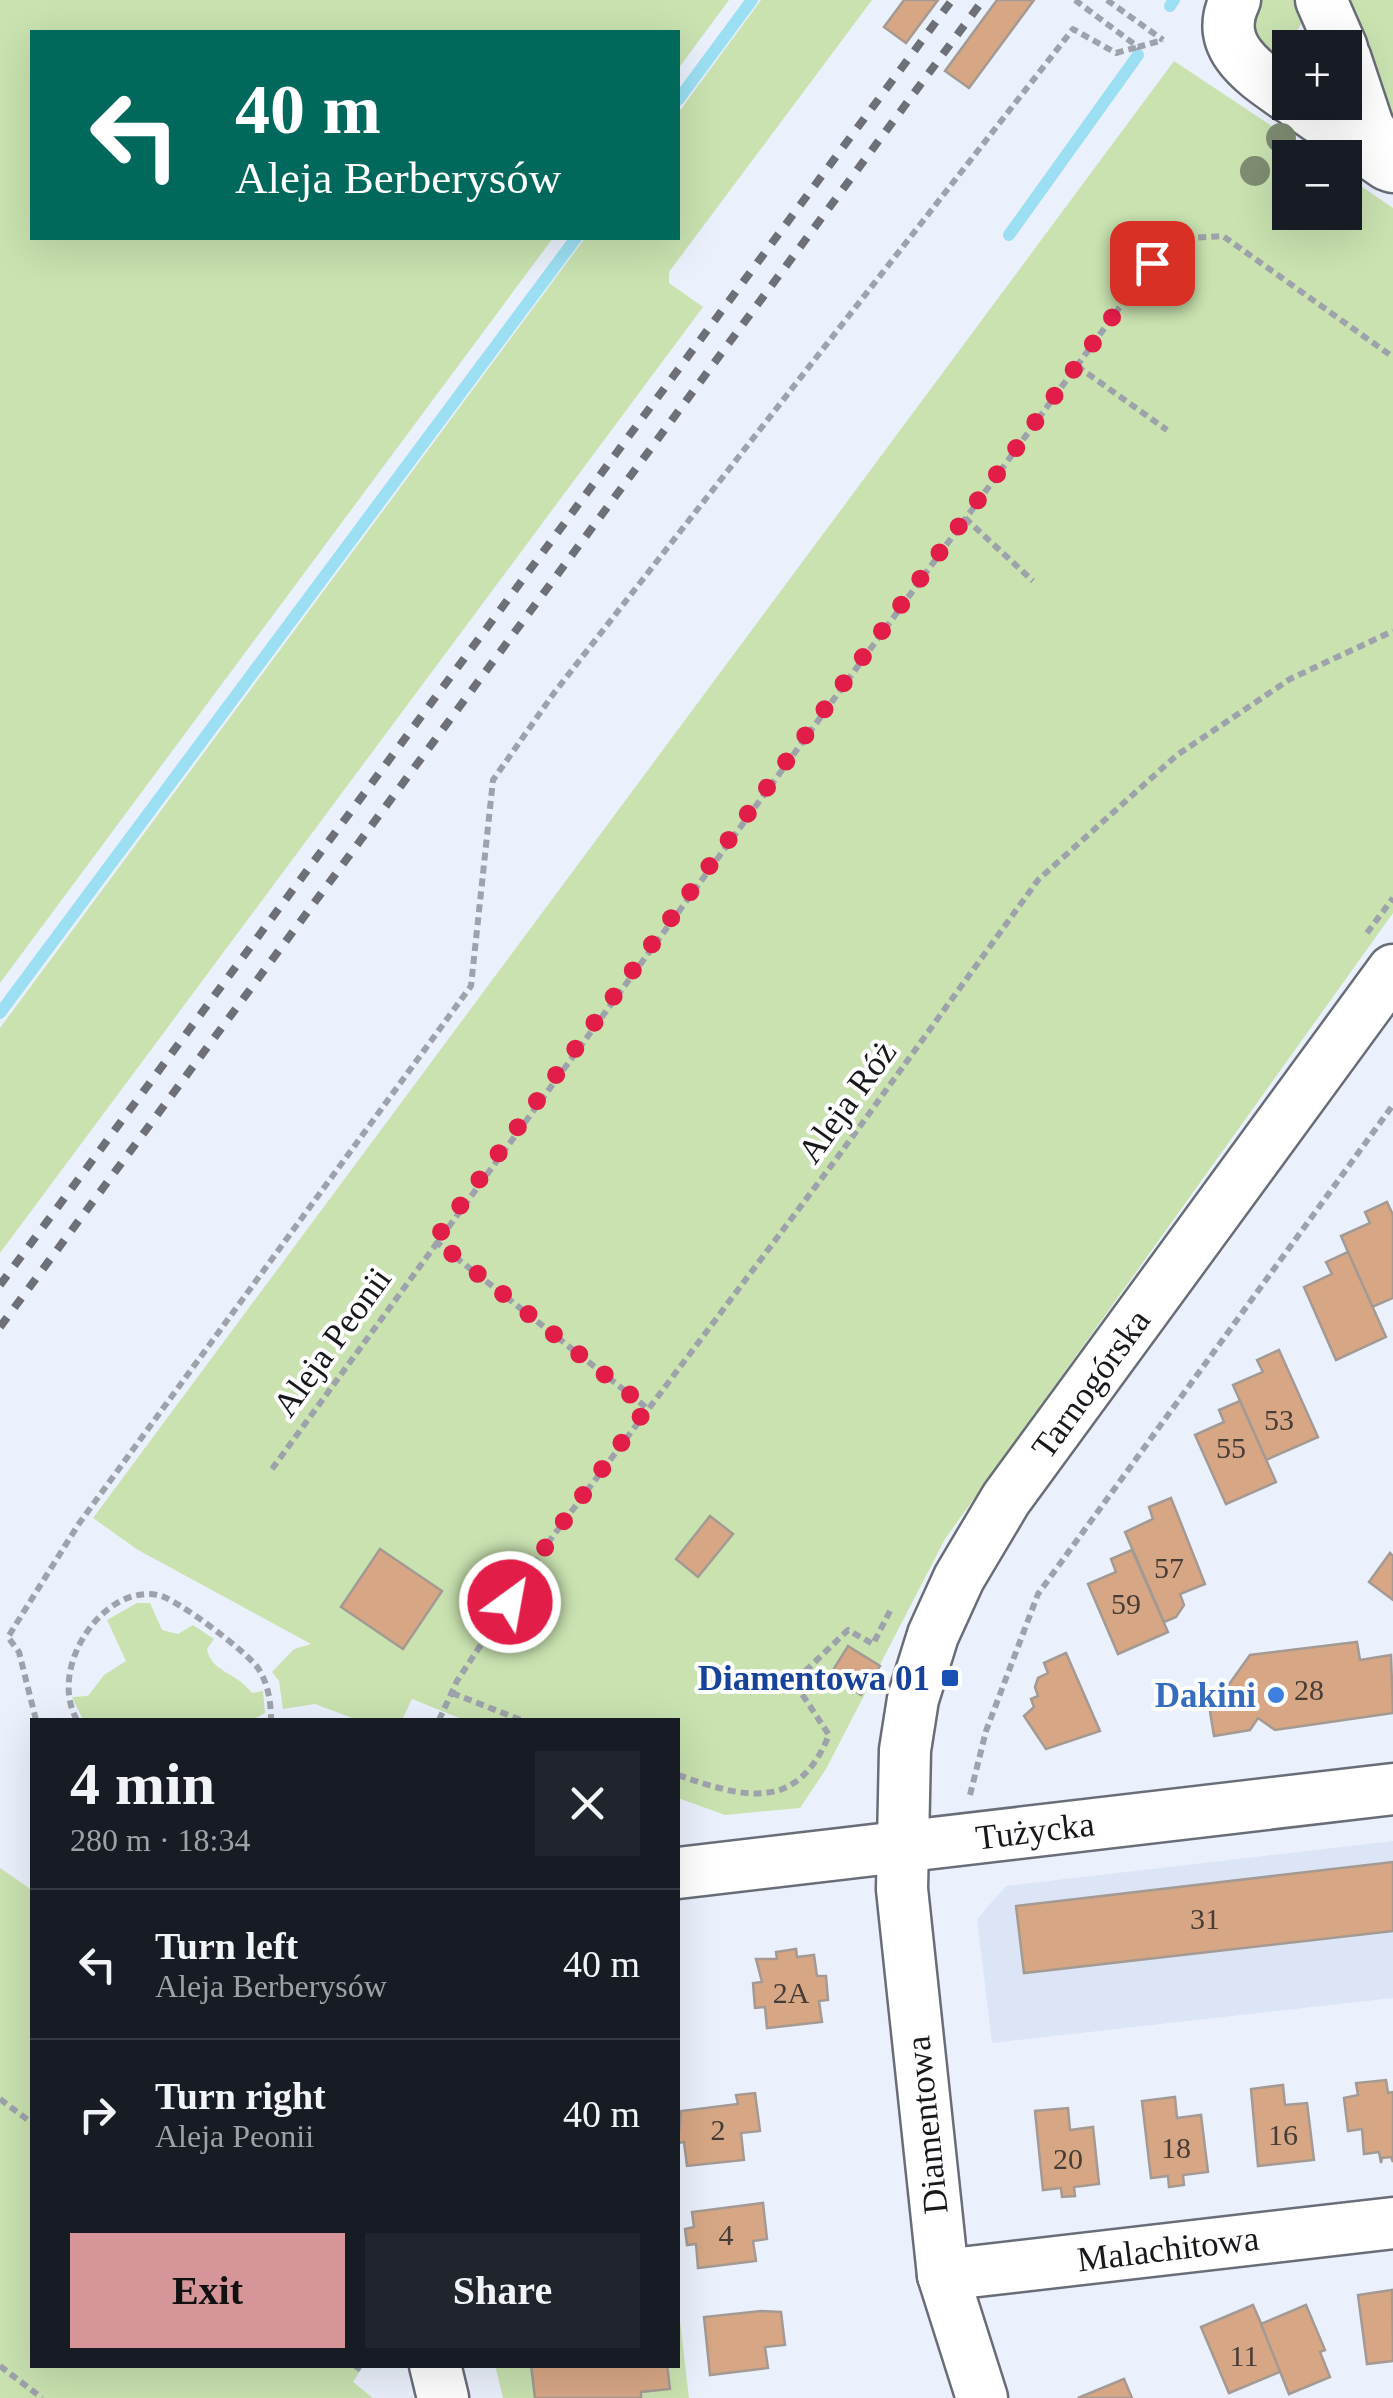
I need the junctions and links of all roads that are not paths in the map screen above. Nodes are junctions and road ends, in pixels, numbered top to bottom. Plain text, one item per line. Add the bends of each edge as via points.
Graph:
1 (1235, 0) edge
2 (1321, 0) edge
3 (1334, 30) edge
4 (1272, 84) edge
5 (1362, 108) edge
6 (1322, 120) edge
7 (1393, 168) edge
8 (1393, 970) edge
9 (1393, 1790) edge
10 (904, 1846) junction
11 (680, 1873) edge
12 (1393, 2223) edge
13 (943, 2274) junction
14 (436, 2368) edge
15 (443, 2398) edge
16 (982, 2398) edge

1 - 4 street via 1229,34 1239,58
2 - 3 street
5 - 7 street
6 - 7 street
8 - 10 street, Tarnogórska via 974,1552 940,1620 913,1700
9 - 10 street, Tużycka
10 - 11 street, Tużycka
10 - 13 street, Diamentowa via 904,1912
12 - 13 street, Malachitowa
13 - 16 street, Diamentowa
14 - 15 street

